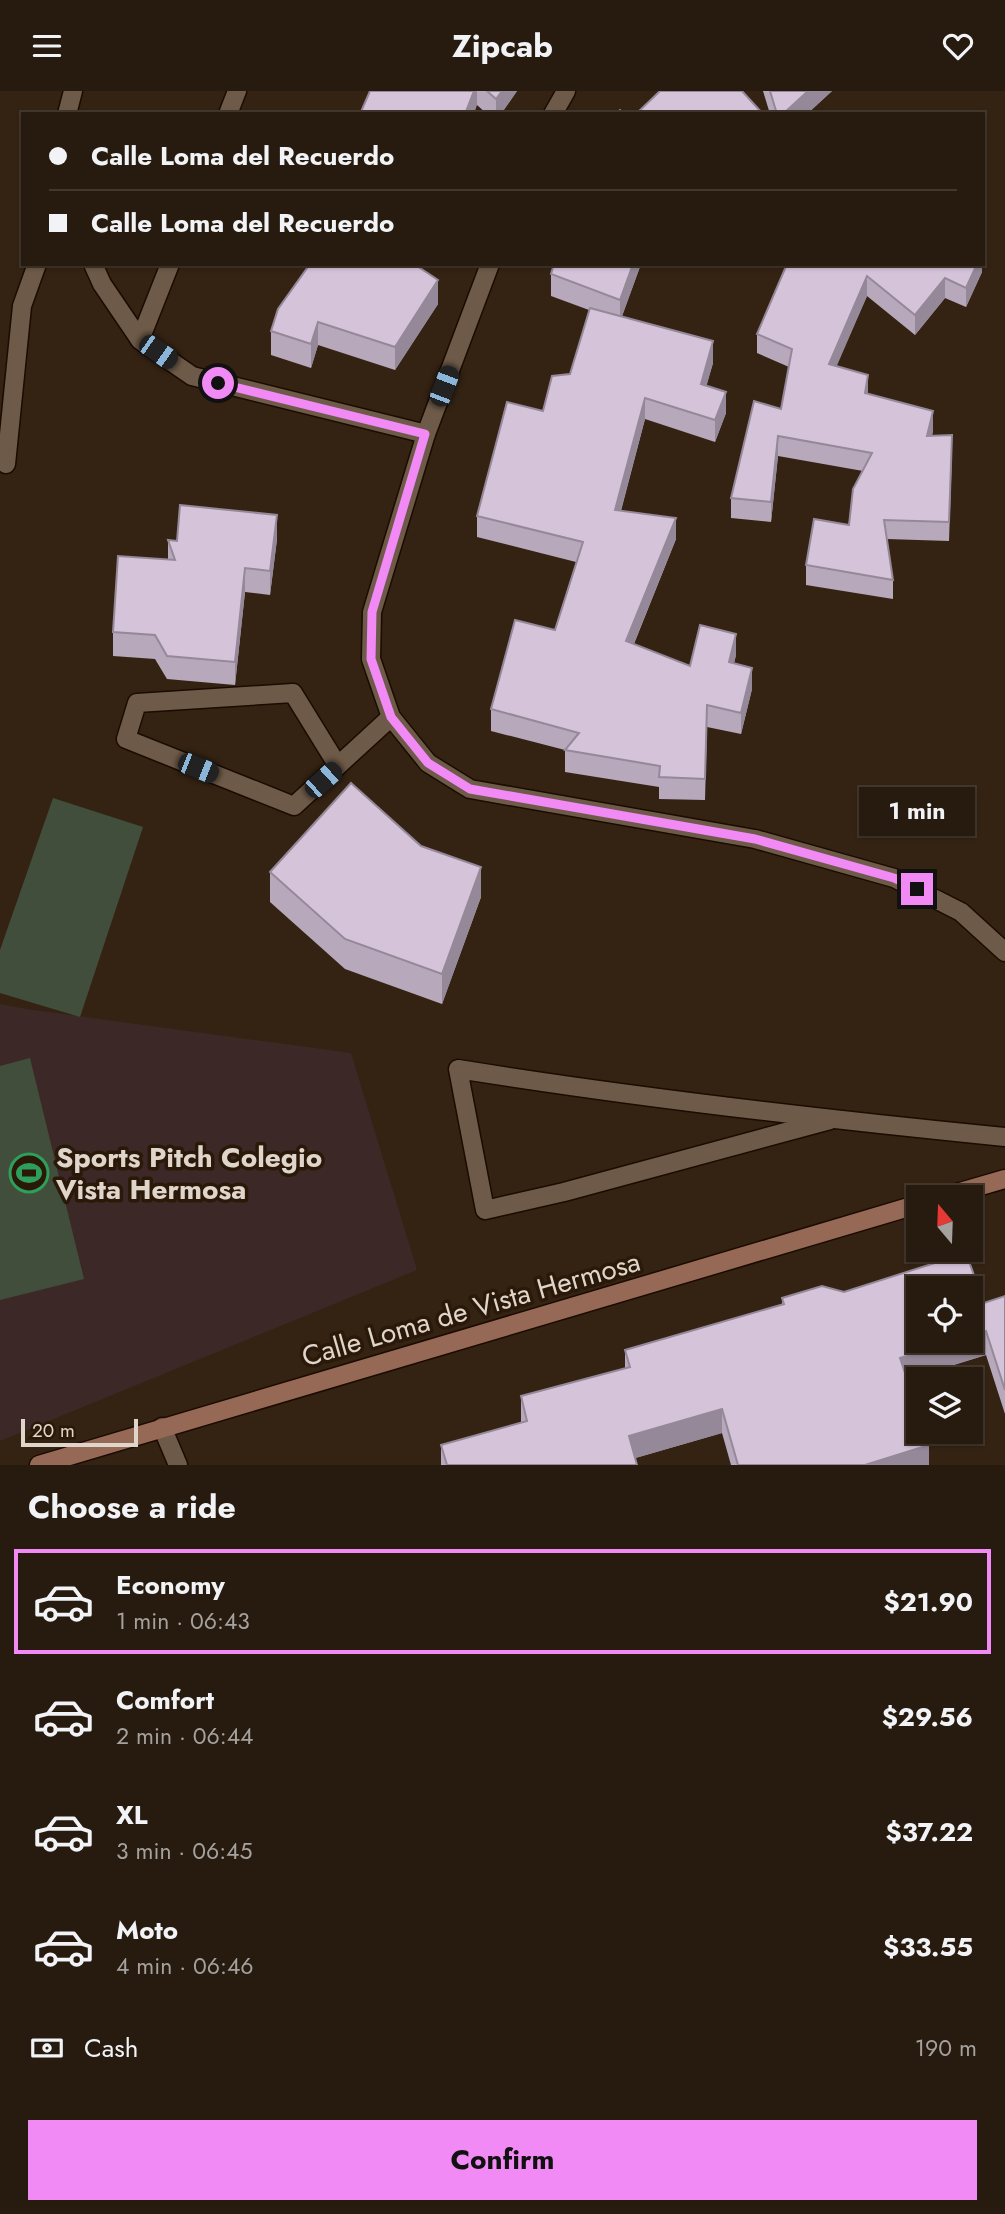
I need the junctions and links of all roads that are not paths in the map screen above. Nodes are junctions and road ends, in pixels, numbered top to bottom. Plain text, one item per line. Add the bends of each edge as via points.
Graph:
1 (73, 91) edge
2 (237, 91) edge
3 (566, 91) edge
4 (68, 112) edge
5 (229, 112) edge
6 (553, 112) edge
7 (36, 266) edge
8 (94, 266) edge
9 (169, 266) edge
10 (489, 266) edge
11 (141, 340) junction
12 (425, 434) junction
13 (6, 464) dead end
14 (391, 717) junction
15 (338, 766) junction
16 (1005, 952) edge
17 (830, 1120) junction
18 (1005, 1137) edge
19 (1005, 1179) edge
20 (984, 1185) edge
21 (906, 1208) edge
22 (162, 1427) junction
23 (39, 1465) edge
24 (178, 1465) edge

1 - 4 street
2 - 5 street
3 - 6 street
7 - 13 street via 22,306
8 - 11 street
9 - 11 street
10 - 12 street
11 - 12 street via 192,376
12 - 14 street via 372,612 371,659
14 - 15 street
14 - 16 street via 428,763 470,789 755,839 894,878 961,912
15 - 15 street via 293,693 137,703 127,739 294,806
17 - 17 street via 545,1083 458,1069 485,1210
17 - 18 street
19 - 20 street
21 - 22 street, Calle Loma de Vista Hermosa
22 - 23 street, Calle Loma de Vista Hermosa
22 - 24 street

